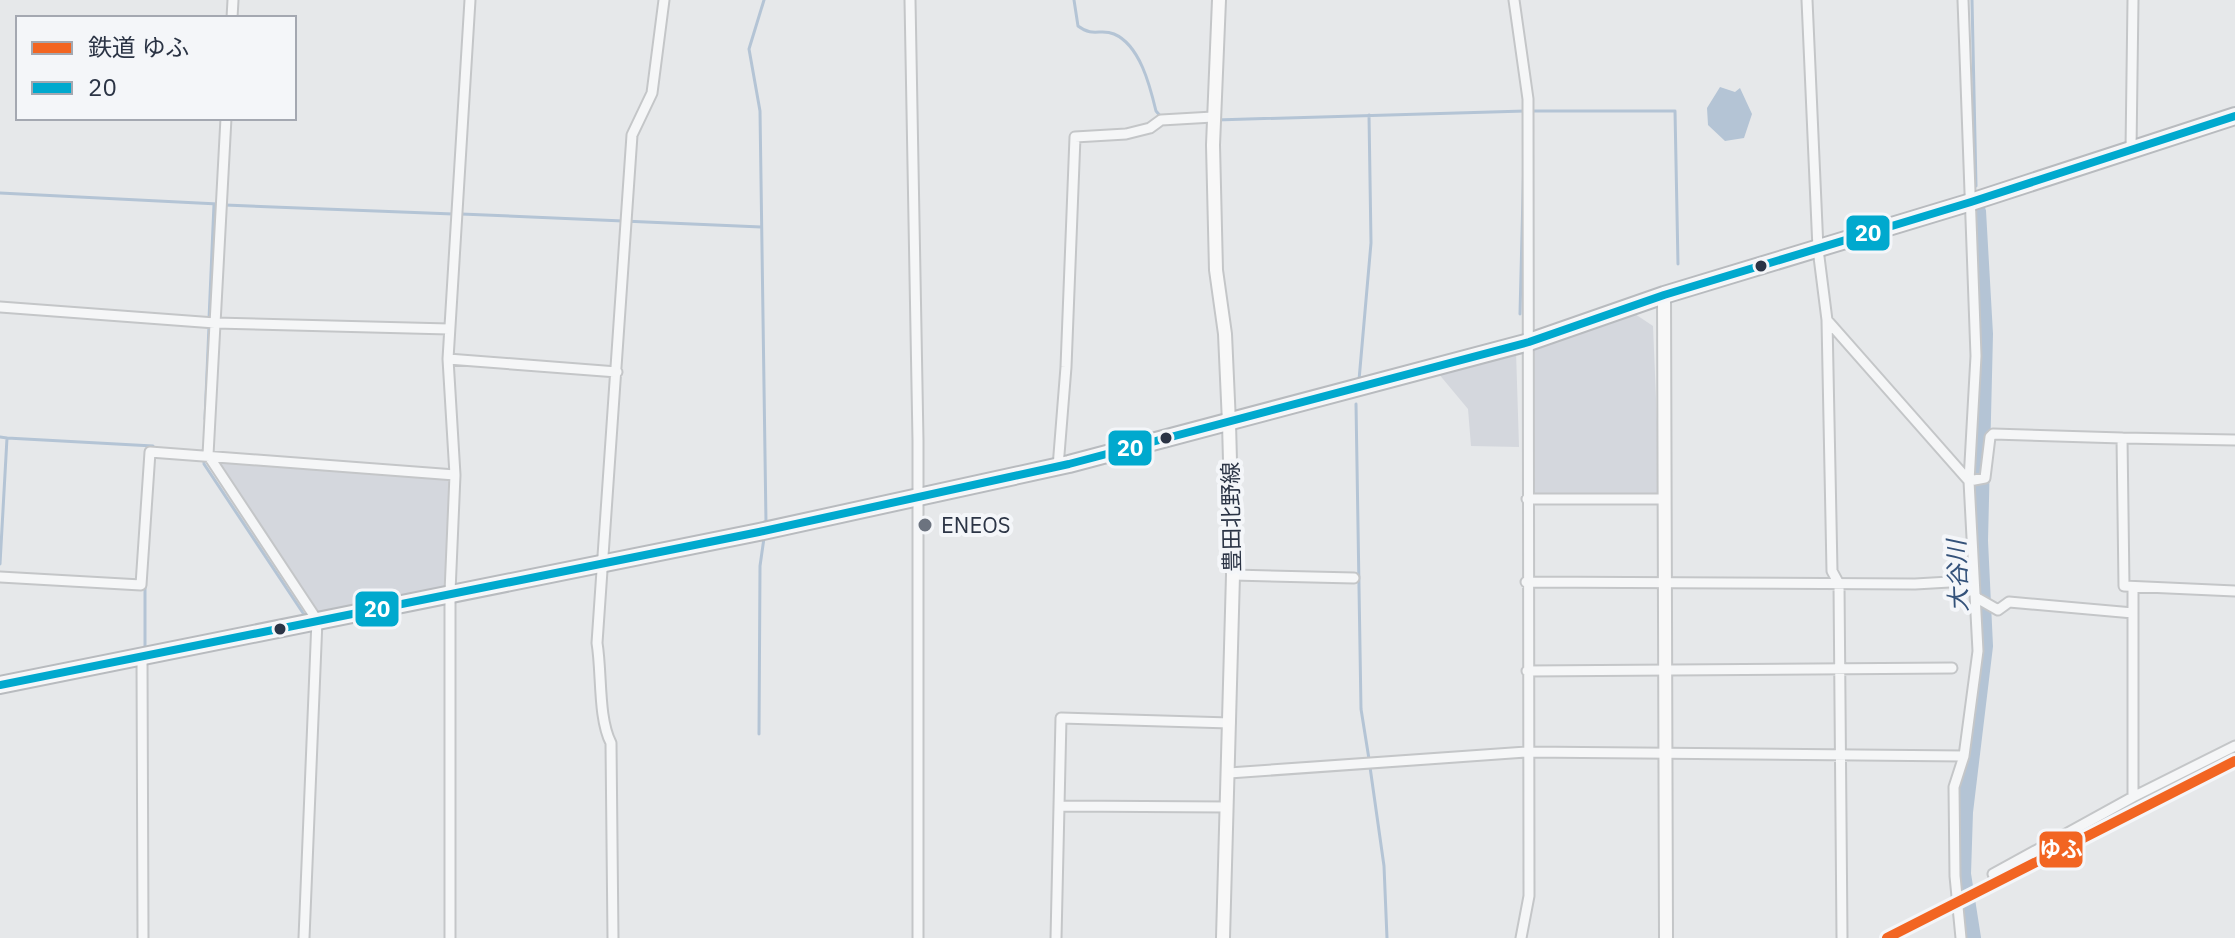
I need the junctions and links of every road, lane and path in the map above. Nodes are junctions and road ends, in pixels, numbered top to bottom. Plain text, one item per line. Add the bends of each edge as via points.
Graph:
1 (470, 0) edge
2 (664, 0) edge
3 (910, 0) edge
4 (1219, 0) edge
5 (1514, 0) edge
6 (1807, 0) edge
7 (1963, 0) edge
8 (2133, 0) edge
9 (2235, 116) edge
10 (1213, 117) junction
11 (226, 120) edge
12 (2131, 150) junction
13 (1971, 202) junction
14 (1818, 249) junction
15 (1664, 295) junction
16 (0, 307) edge
17 (1827, 320) junction
18 (215, 323) junction
19 (449, 329) junction
20 (1529, 342) junction
21 (448, 359) junction
22 (617, 372) junction
23 (1229, 423) junction
24 (2122, 438) junction
25 (2235, 440) edge
26 (208, 455) junction
27 (1058, 467) junction
28 (455, 475) junction
29 (1969, 481) junction
30 (918, 498) junction
31 (1527, 499) junction
32 (1665, 499) junction
33 (1973, 558) junction
34 (604, 562) junction
35 (1233, 575) junction
36 (0, 577) edge
37 (1354, 578) dead end
38 (1967, 581) junction
39 (1526, 582) junction
40 (1665, 582) junction
41 (1839, 584) junction
42 (2133, 587) junction
43 (2235, 591) edge
44 (450, 592) junction
45 (1977, 598) junction
46 (2133, 613) junction
47 (317, 620) junction
48 (142, 658) junction
49 (1952, 668) dead end
50 (1840, 669) junction
51 (1665, 670) junction
52 (1527, 671) junction
53 (0, 685) edge
54 (1230, 723) junction
55 (2235, 746) edge
56 (1665, 751) junction
57 (1527, 752) junction
58 (1841, 755) junction
59 (1964, 756) junction
60 (1229, 773) junction
61 (2133, 797) junction
62 (1060, 806) junction
63 (1227, 807) junction
64 (1993, 874) dead end
65 (1842, 937) edge
66 (143, 938) edge
67 (304, 938) edge
68 (450, 938) edge
69 (613, 938) edge
70 (918, 938) edge
71 (1056, 938) edge
72 (1223, 938) edge
73 (1521, 938) edge
74 (1666, 938) edge
75 (1961, 938) edge

1 - 19 street
2 - 22 street via 652,93 632,135
3 - 30 street
4 - 10 main road, 豊田北野線
5 - 20 street via 1528,99
6 - 14 street
7 - 13 street
8 - 12 street
9 - 12 highway
10 - 23 main road, 豊田北野線 via 1216,270
10 - 27 street via 1161,120 1126,134 1075,137
11 - 18 street
12 - 13 highway
13 - 14 highway
13 - 29 street via 1976,356
14 - 15 highway
14 - 17 street
15 - 20 highway
15 - 32 main road
16 - 18 street
17 - 29 street
17 - 41 street via 1832,571
18 - 19 street
18 - 26 street
19 - 21 street
20 - 23 highway
20 - 31 street
21 - 22 street
21 - 28 street
22 - 34 street
23 - 27 highway
23 - 35 main road, 豊田北野線
24 - 25 street
24 - 29 street via 1993,434 1985,478
24 - 42 street via 2124,586
26 - 28 street
26 - 36 street via 150,452 141,585
26 - 47 street
27 - 30 highway
28 - 44 street
29 - 33 street
30 - 34 highway
30 - 70 street
31 - 32 street
31 - 39 street
32 - 40 main road
33 - 38 street
33 - 45 street
34 - 44 highway
34 - 69 street via 597,643 604,729 611,743
35 - 37 street
35 - 54 main road, 豊田北野線
38 - 41 street
38 - 45 street
39 - 40 street
39 - 52 street
40 - 41 street
40 - 51 main road
41 - 50 street
42 - 43 street
42 - 46 street
44 - 47 highway
44 - 68 street
45 - 46 street via 1998,610 2009,602
45 - 59 street via 1978,651
46 - 61 street
47 - 48 highway
47 - 67 street
48 - 53 highway
48 - 66 street
49 - 50 street
50 - 51 street
50 - 58 street
51 - 52 street
51 - 56 main road
52 - 57 street
54 - 60 main road, 豊田北野線
54 - 62 street via 1061,718
55 - 61 street
56 - 57 street
56 - 58 street
56 - 74 main road
57 - 60 street
57 - 73 street via 1529,896
58 - 59 street
58 - 65 street
59 - 75 street via 1954,787
60 - 63 main road, 豊田北野線
61 - 64 street
62 - 63 street
62 - 71 street
63 - 72 main road, 豊田北野線

